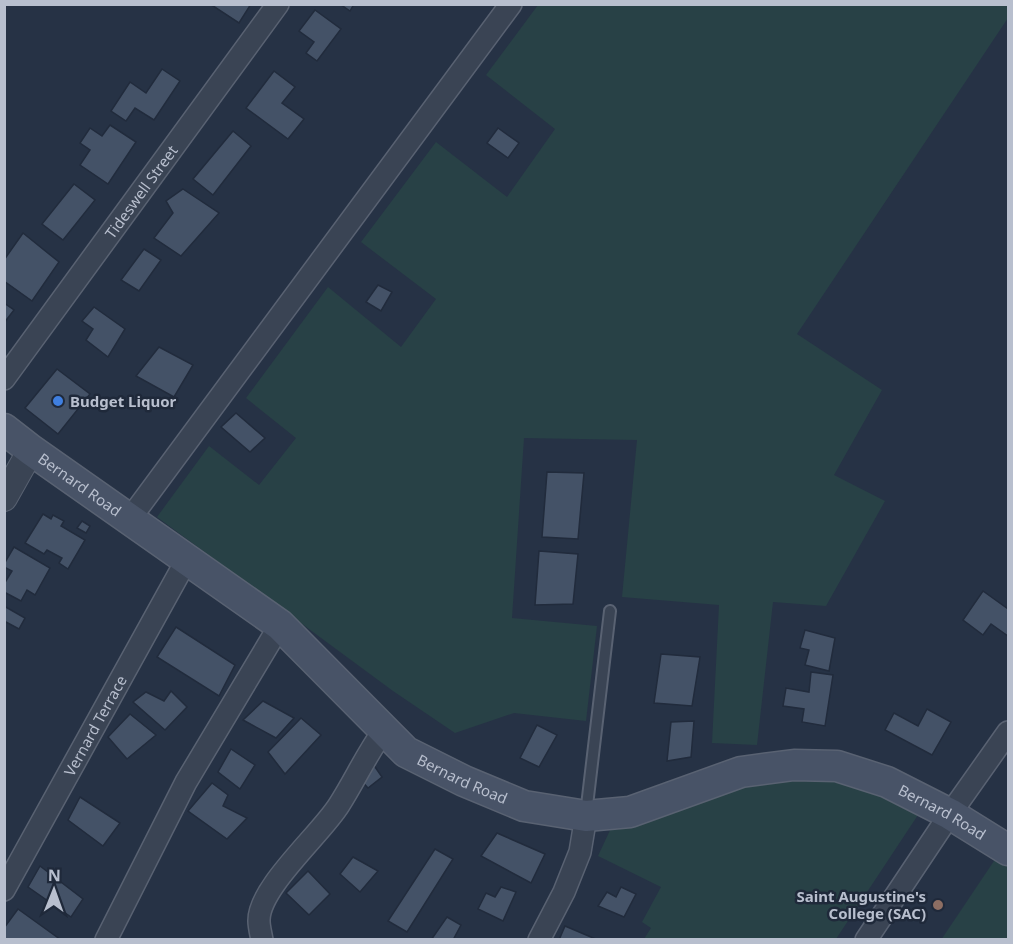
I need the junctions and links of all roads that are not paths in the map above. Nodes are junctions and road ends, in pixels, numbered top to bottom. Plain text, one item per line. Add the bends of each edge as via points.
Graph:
1 (278, 4) edge
2 (511, 4) edge
3 (4, 379) edge
4 (4, 429) edge
5 (30, 450) junction
6 (4, 498) edge
7 (129, 520) junction
8 (186, 561) junction
9 (610, 611) dead end
10 (280, 625) junction
11 (384, 730) junction
12 (1008, 732) edge
13 (950, 814) junction
14 (586, 816) junction
15 (1008, 850) edge
16 (4, 890) edge
17 (106, 939) edge
18 (262, 939) edge
19 (539, 939) edge
20 (866, 939) edge

1 - 3 street, Tideswell Street
2 - 7 street
4 - 5 main road, Bernard Road
5 - 6 street
5 - 7 main road, Bernard Road
7 - 8 main road, Bernard Road
8 - 10 main road, Bernard Road
8 - 16 street, Vernard Terrace
9 - 14 lane
10 - 11 main road, Bernard Road
10 - 17 street via 186,782
11 - 14 main road, Bernard Road via 406,752 474,785 524,806
11 - 18 street via 339,807 277,881 262,906 258,920
12 - 13 street
13 - 14 main road, Bernard Road via 887,782 837,766 794,765 741,772 630,812
13 - 15 main road, Bernard Road
13 - 20 street
14 - 19 street via 580,852

